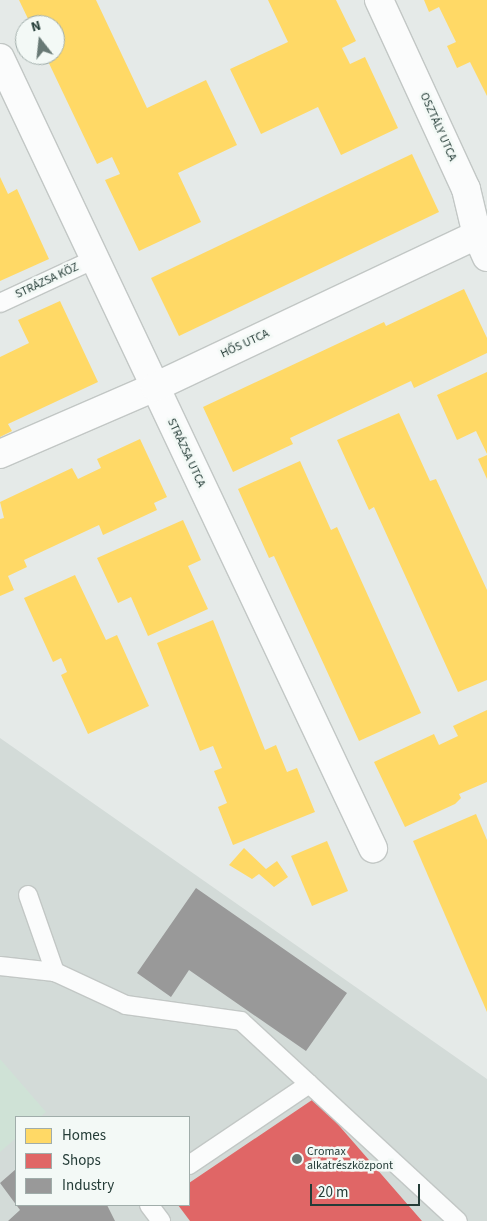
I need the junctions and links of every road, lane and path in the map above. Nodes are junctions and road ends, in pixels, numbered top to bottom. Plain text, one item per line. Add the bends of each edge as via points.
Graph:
1 (379, 0) edge
2 (0, 58) edge
3 (484, 241) edge
4 (95, 259) junction
5 (0, 303) edge
6 (155, 387) junction
7 (0, 454) edge
8 (373, 848) dead end
9 (28, 895) dead end
10 (0, 966) edge
11 (55, 972) junction
12 (309, 1084) junction
13 (190, 1164) edge
14 (150, 1206) edge
15 (161, 1221) edge
16 (458, 1221) edge

1 - 3 street, OSZTÁLY UTCA via 466,189
2 - 4 street, STRÁZSA UTCA
3 - 6 street, HŐS UTCA
4 - 5 lane, STRÁZSA KÖZ
4 - 6 street, STRÁZSA UTCA
6 - 7 street, HŐS UTCA
6 - 8 street, STRÁZSA UTCA
9 - 11 lane
10 - 11 lane
11 - 12 lane via 126,1005 241,1021
12 - 13 lane
12 - 16 lane
14 - 15 lane

